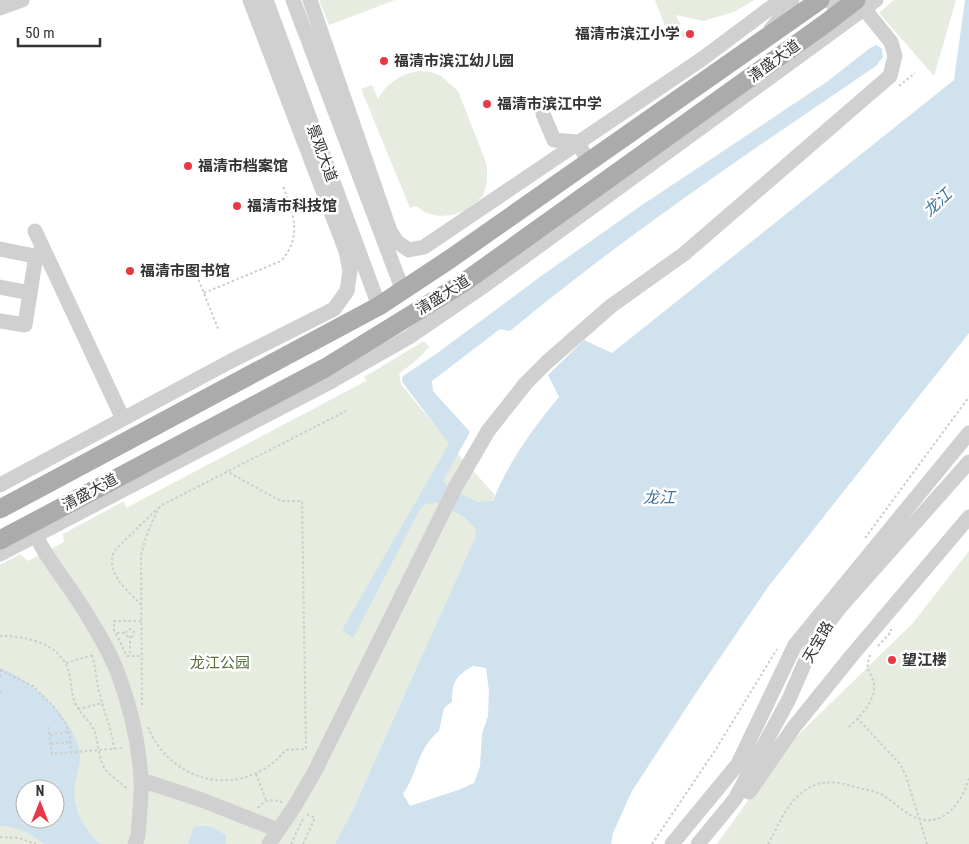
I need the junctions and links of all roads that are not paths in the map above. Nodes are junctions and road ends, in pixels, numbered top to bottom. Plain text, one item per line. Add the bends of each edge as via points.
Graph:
1 (22, 0) edge
2 (250, 0) edge
3 (266, 0) edge
4 (293, 0) edge
5 (310, 0) edge
6 (779, 0) edge
7 (792, 0) edge
8 (820, 0) edge
9 (853, 3) edge
10 (0, 8) edge
11 (757, 44) junction
12 (543, 114) dead end
13 (578, 142) junction
14 (588, 162) junction
15 (35, 231) dead end
16 (0, 249) edge
17 (42, 257) junction
18 (0, 288) edge
19 (402, 290) junction
20 (30, 293) junction
21 (378, 306) junction
22 (0, 321) edge
23 (123, 419) junction
24 (969, 433) edge
25 (969, 462) edge
26 (0, 485) edge
27 (0, 509) edge
28 (969, 517) edge
29 (33, 529) junction
30 (0, 540) edge
31 (0, 554) edge
32 (141, 780) junction
33 (278, 830) junction
34 (135, 844) edge
35 (269, 844) edge
36 (672, 844) edge
37 (698, 844) edge
38 (707, 844) edge

1 - 10 street
2 - 23 street via 346,251 350,271 347,291 334,309
3 - 21 street, 景观大道
4 - 19 street, 景观大道
5 - 13 street via 390,231 397,242 410,250 424,247
6 - 13 street via 702,59
7 - 11 street
8 - 11 main road, 清盛大道
9 - 29 main road, 清盛大道 via 464,283 324,368
9 - 29 street via 496,278 409,337 330,382
9 - 33 street via 891,42 895,56 890,76 684,254 611,306 526,383 488,431 455,488 314,773 300,811
11 - 14 main road, 清盛大道
12 - 13 street via 554,140
13 - 14 street
14 - 19 main road, 清盛大道
15 - 17 street
16 - 17 street
17 - 20 street
17 - 23 street
18 - 20 street
19 - 21 main road, 清盛大道
20 - 22 street via 25,325
21 - 27 main road, 清盛大道
23 - 26 street
24 - 36 street via 795,645 738,764
25 - 37 street, 天宝路 via 822,631 735,800
28 - 38 street, 天宝路 via 794,727 746,797
29 - 30 main road, 清盛大道
29 - 31 street
29 - 32 street via 79,603 100,652 117,670
32 - 33 street
32 - 34 street
33 - 35 street

